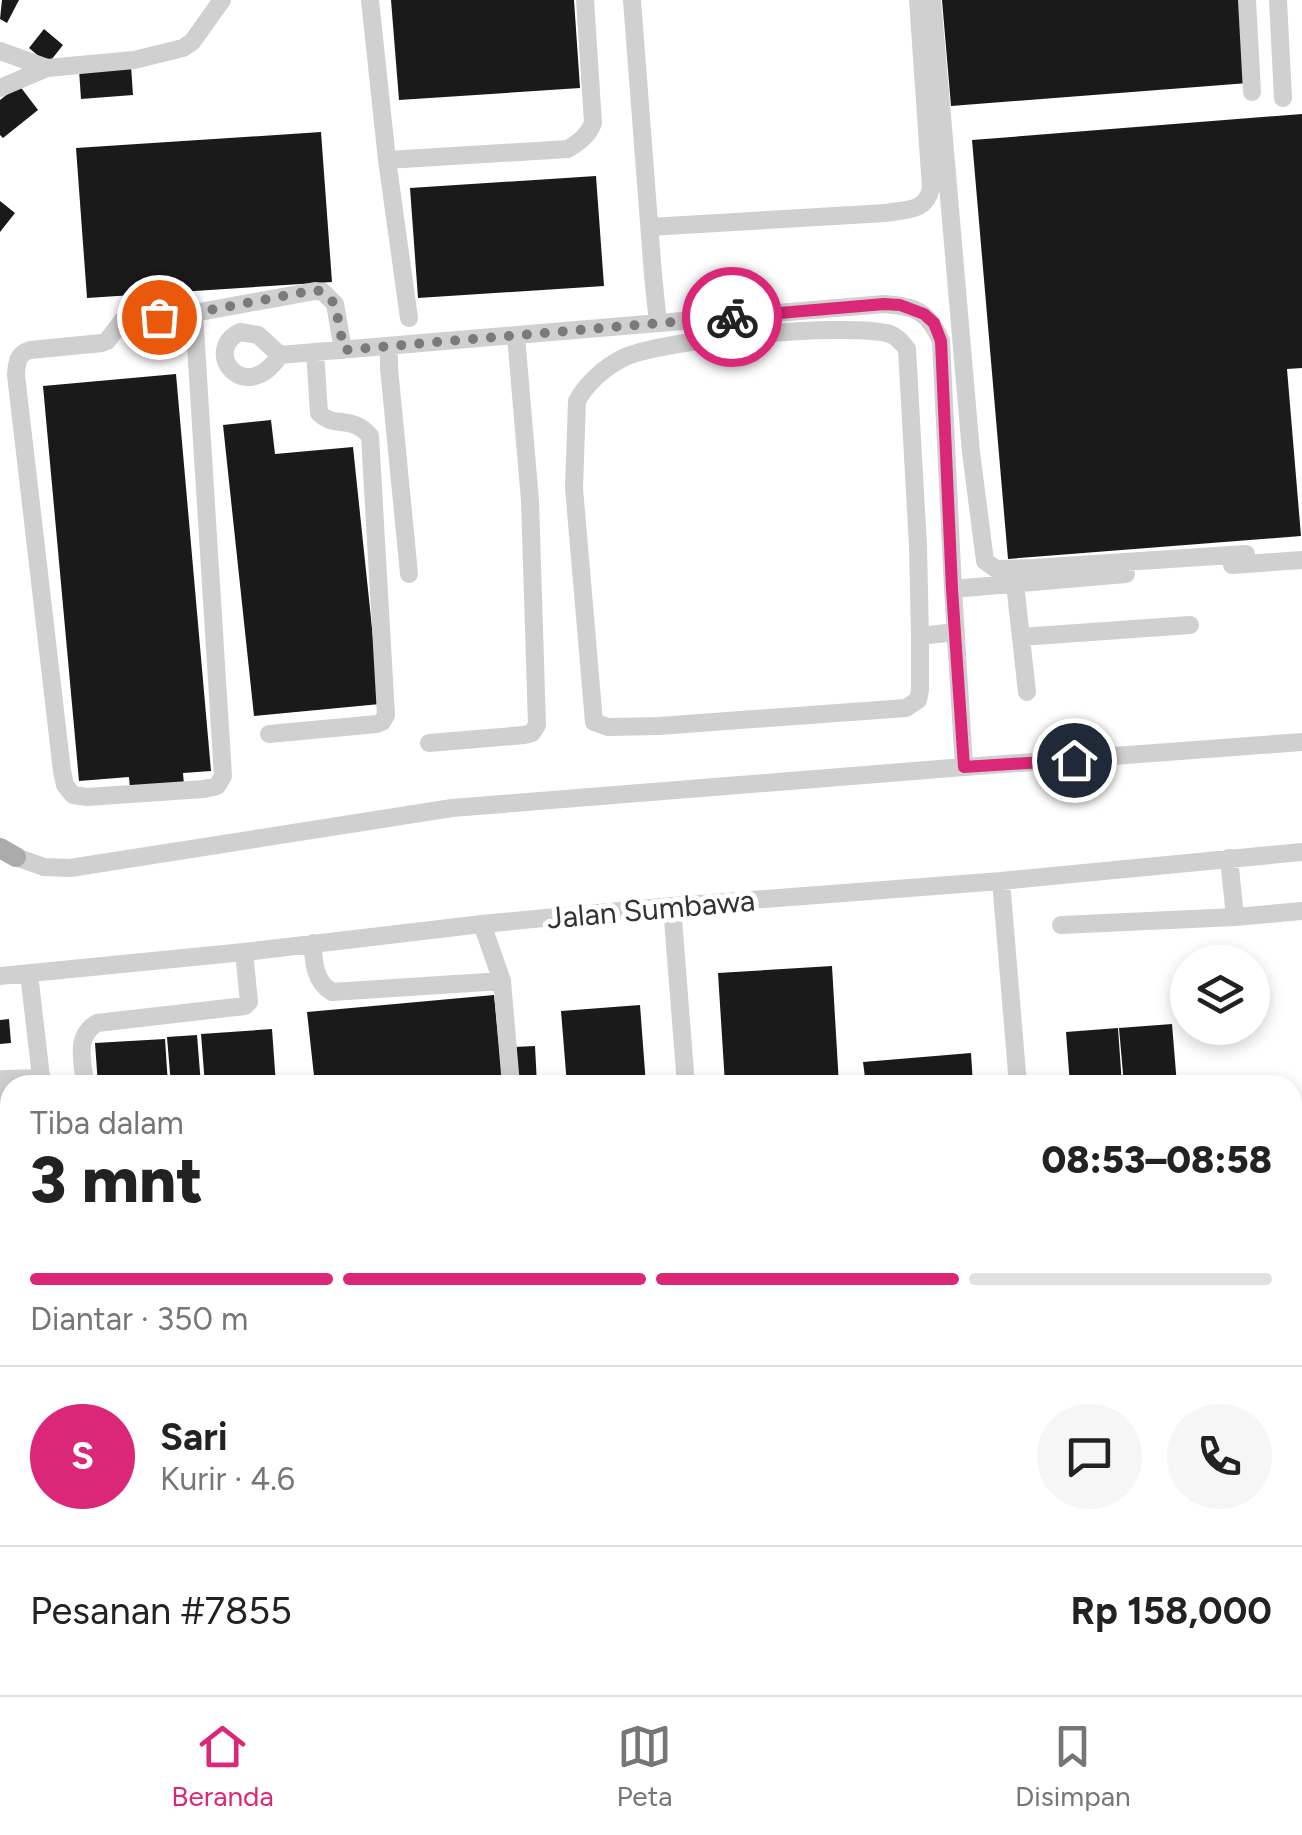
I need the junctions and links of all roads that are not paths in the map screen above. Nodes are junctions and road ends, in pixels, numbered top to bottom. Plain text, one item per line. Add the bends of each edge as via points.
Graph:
1 (222, 0) edge
2 (370, 0) edge
3 (586, 0) edge
4 (632, 0) edge
5 (918, 0) edge
6 (932, 0) edge
7 (1247, 0) edge
8 (1278, 0) edge
9 (0, 50) edge
10 (47, 68) junction
11 (0, 88) edge
12 (1252, 92) dead end
13 (1283, 98) dead end
14 (387, 160) junction
15 (650, 227) junction
16 (194, 313) junction
17 (409, 318) dead end
18 (658, 323) junction
19 (516, 336) junction
20 (389, 346) junction
21 (344, 350) junction
22 (315, 352) junction
23 (280, 355) dead end
24 (1246, 554) dead end
25 (1302, 560) edge
26 (409, 574) dead end
27 (1016, 584) junction
28 (952, 589) junction
29 (1190, 625) dead end
30 (956, 632) junction
31 (920, 636) junction
32 (1021, 638) junction
33 (1027, 692) dead end
34 (270, 734) dead end
35 (1302, 742) edge
36 (429, 743) dead end
37 (964, 767) junction
38 (8, 852) edge
39 (1302, 852) edge
40 (1230, 864) junction
41 (1001, 881) junction
42 (672, 906) junction
43 (1302, 911) edge
44 (1235, 917) junction
45 (482, 924) junction
46 (1062, 926) dead end
47 (313, 948) junction
48 (246, 965) junction
49 (29, 974) junction
50 (0, 976) edge
51 (502, 981) junction
52 (41, 1075) edge
53 (84, 1075) edge
54 (510, 1075) edge
55 (685, 1075) edge
56 (1017, 1075) edge

1 - 10 street via 183,48
2 - 14 street
3 - 14 street via 594,123 583,139 568,149
4 - 15 street
5 - 15 street via 931,188 924,204
6 - 24 street via 985,561 996,568 1034,568
7 - 12 street
8 - 13 street
9 - 10 street
10 - 11 street
14 - 17 street
15 - 18 street
16 - 16 street via 223,776 204,789 73,794 62,770 18,359 30,350 102,343 123,320
16 - 21 street via 315,290 335,304
18 - 19 street
18 - 28 street via 884,304 934,323 941,341
19 - 20 street
19 - 36 street via 530,501 537,725 524,735
20 - 21 street
20 - 26 street
21 - 22 street
22 - 23 street
22 - 34 street via 322,418 350,422 370,436 386,715 377,724
25 - 27 street
27 - 28 street
27 - 32 street
28 - 30 street
29 - 32 street
30 - 31 street
30 - 37 street
31 - 31 street via 907,350 892,334 800,332 676,344 623,358 581,393 574,488 594,722 659,726 906,708 920,690
32 - 33 street
35 - 37 street
37 - 38 street via 452,808 70,868 44,868
39 - 40 street, Jalan Sumbawa
40 - 41 street, Jalan Sumbawa
40 - 44 street
41 - 42 street, Jalan Sumbawa
41 - 56 street
42 - 45 street, Jalan Sumbawa
42 - 55 street
43 - 44 street
44 - 46 street
45 - 47 street, Jalan Sumbawa
45 - 51 street
47 - 48 street, Jalan Sumbawa
47 - 51 street via 317,975 332,992
48 - 49 street, Jalan Sumbawa
48 - 53 street via 245,1006 97,1023 82,1040
49 - 50 street, Jalan Sumbawa
49 - 52 street
51 - 54 street

